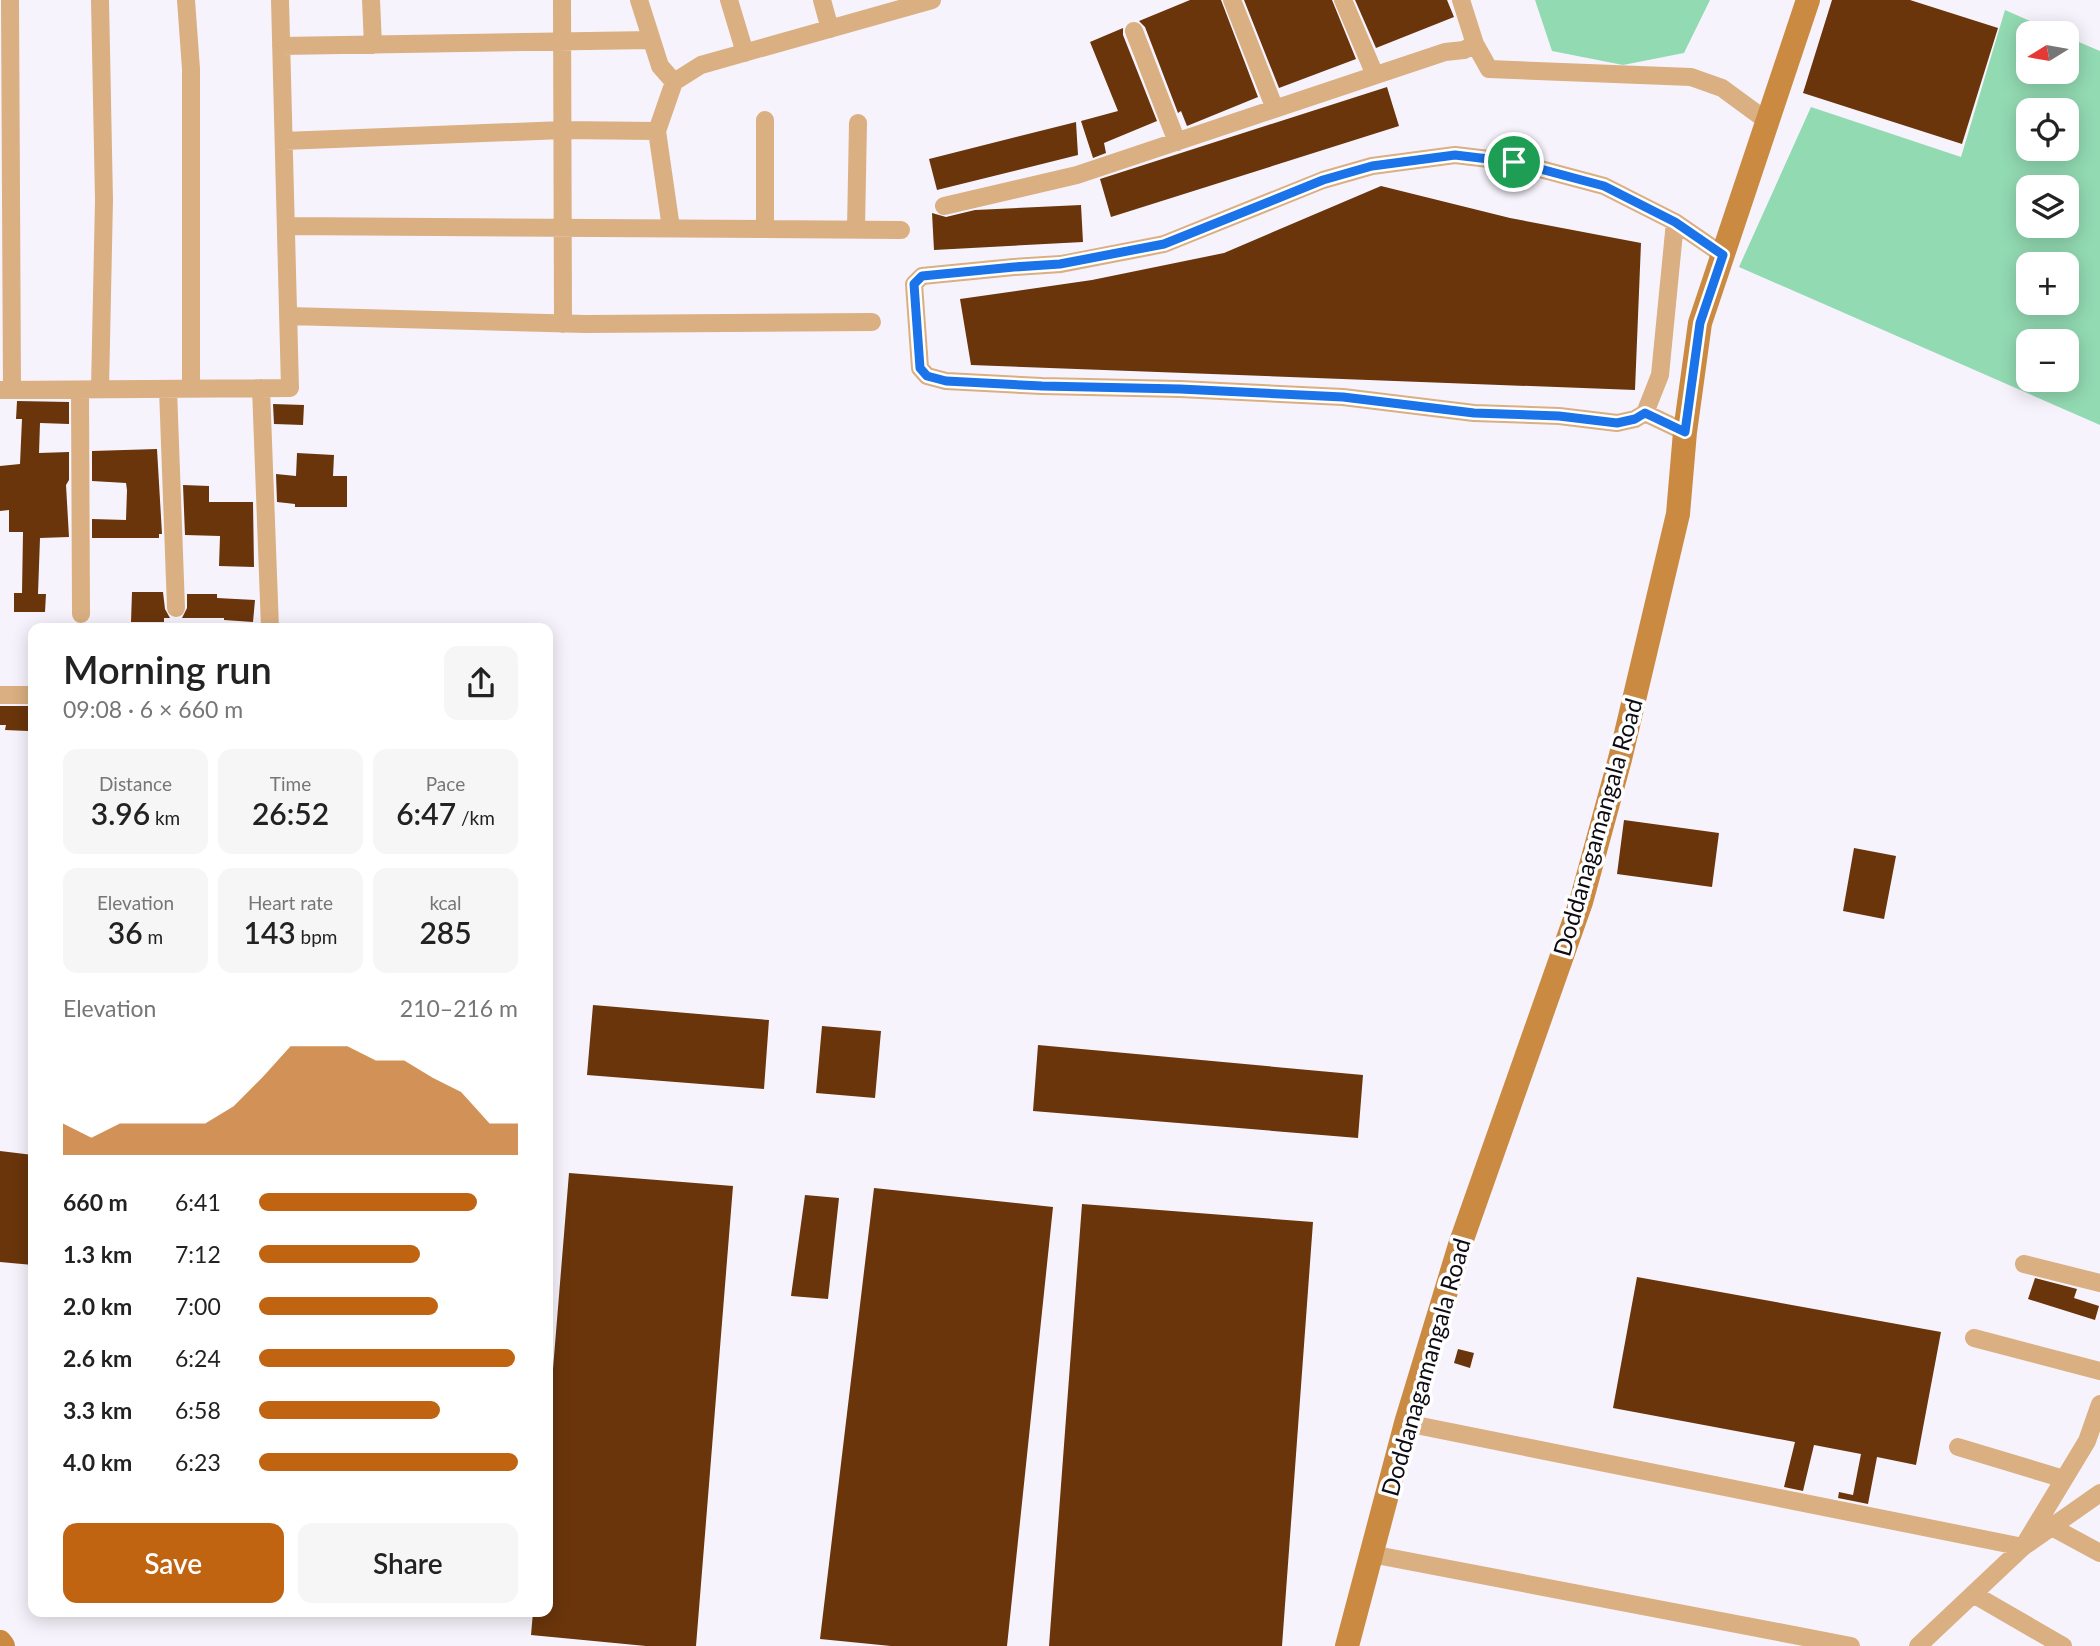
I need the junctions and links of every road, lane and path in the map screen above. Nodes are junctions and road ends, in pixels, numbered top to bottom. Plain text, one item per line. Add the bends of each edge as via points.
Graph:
1 (10, 0) edge
2 (100, 0) edge
3 (186, 0) edge
4 (280, 0) edge
5 (371, 0) edge
6 (562, 0) edge
7 (639, 0) edge
8 (729, 0) edge
9 (822, 0) edge
10 (932, 0) edge
11 (1231, 0) edge
12 (1343, 0) edge
13 (1461, 0) edge
14 (1808, 0) edge
15 (909, 3) edge
16 (830, 29) junction
17 (1134, 30) dead end
18 (651, 40) junction
19 (562, 42) junction
20 (1475, 44) junction
21 (373, 45) junction
22 (281, 46) junction
23 (744, 53) junction
24 (1375, 75) junction
25 (674, 82) junction
26 (1275, 109) junction
27 (765, 120) dead end
28 (1767, 121) junction
29 (858, 124) dead end
30 (562, 130) junction
31 (657, 131) junction
32 (284, 141) junction
33 (1177, 142) junction
34 (944, 206) dead end
35 (1675, 222) junction
36 (286, 226) junction
37 (562, 227) junction
38 (671, 228) junction
39 (765, 228) junction
40 (856, 229) junction
41 (901, 230) dead end
42 (1723, 255) junction
43 (288, 316) junction
44 (872, 321) dead end
45 (563, 324) junction
46 (191, 388) junction
47 (261, 388) junction
48 (100, 389) junction
49 (168, 389) junction
50 (6, 390) edge
51 (80, 390) junction
52 (1645, 413) junction
53 (1685, 432) junction
54 (176, 608) dead end
55 (81, 614) dead end
56 (270, 623) edge
57 (0, 695) edge
58 (28, 695) edge
59 (2024, 1264) dead end
60 (2100, 1283) edge
61 (1974, 1338) dead end
62 (2100, 1371) edge
63 (2100, 1404) edge
64 (1406, 1423) junction
65 (1958, 1447) dead end
66 (2064, 1479) junction
67 (2100, 1493) edge
68 (2052, 1527) junction
69 (2023, 1547) junction
70 (2100, 1553) edge
71 (1371, 1554) junction
72 (1973, 1594) junction
73 (1347, 1646) edge
74 (1851, 1646) edge
75 (1918, 1646) edge
76 (2063, 1646) edge

1 - 50 street
2 - 48 street via 104,200
3 - 46 street via 191,69
4 - 22 street
5 - 21 street
6 - 19 street
7 - 18 street
8 - 23 street
9 - 16 street
10 - 15 street
11 - 26 street
12 - 24 street
13 - 20 street
14 - 28 street, Doddanagamangala Road
15 - 16 street
16 - 23 street
17 - 33 street
18 - 19 street
18 - 25 street via 660,66
19 - 21 street
19 - 30 street
20 - 24 street
20 - 28 street via 1489,69 1691,77 1722,88
21 - 22 street
22 - 32 street
23 - 25 street via 701,65
24 - 26 street
25 - 31 street
26 - 33 street
27 - 39 street
28 - 42 street, Doddanagamangala Road
29 - 40 street
30 - 31 street
30 - 32 street
30 - 37 street
31 - 38 street
32 - 36 street
33 - 34 street via 1077,175
35 - 42 street
35 - 52 street via 1660,375
35 - 52 street via 1604,186 1514,162 1455,155 1372,166 1323,180 1164,244 1060,264 922,276 914,284 920,368 927,376 946,381 1343,397 1474,413 1617,423
36 - 37 street
36 - 43 street
37 - 38 street
37 - 45 street
38 - 39 street
39 - 40 street
40 - 41 street
42 - 53 street, Doddanagamangala Road via 1700,323
43 - 45 street
43 - 47 street via 290,388
44 - 45 street
46 - 47 street
46 - 49 street
47 - 56 street
48 - 49 street
48 - 51 street
49 - 54 street
50 - 51 street
51 - 55 street
52 - 53 street
53 - 64 street, Doddanagamangala Road via 1678,514 1581,902 1460,1245
57 - 58 street
59 - 60 street
61 - 62 street
63 - 66 street via 2087,1441
64 - 69 street
64 - 71 street, Doddanagamangala Road
65 - 66 street
66 - 69 street
67 - 68 street
68 - 69 street
68 - 70 street
69 - 72 street
71 - 73 street, Doddanagamangala Road
71 - 74 street
72 - 75 street
72 - 76 street

